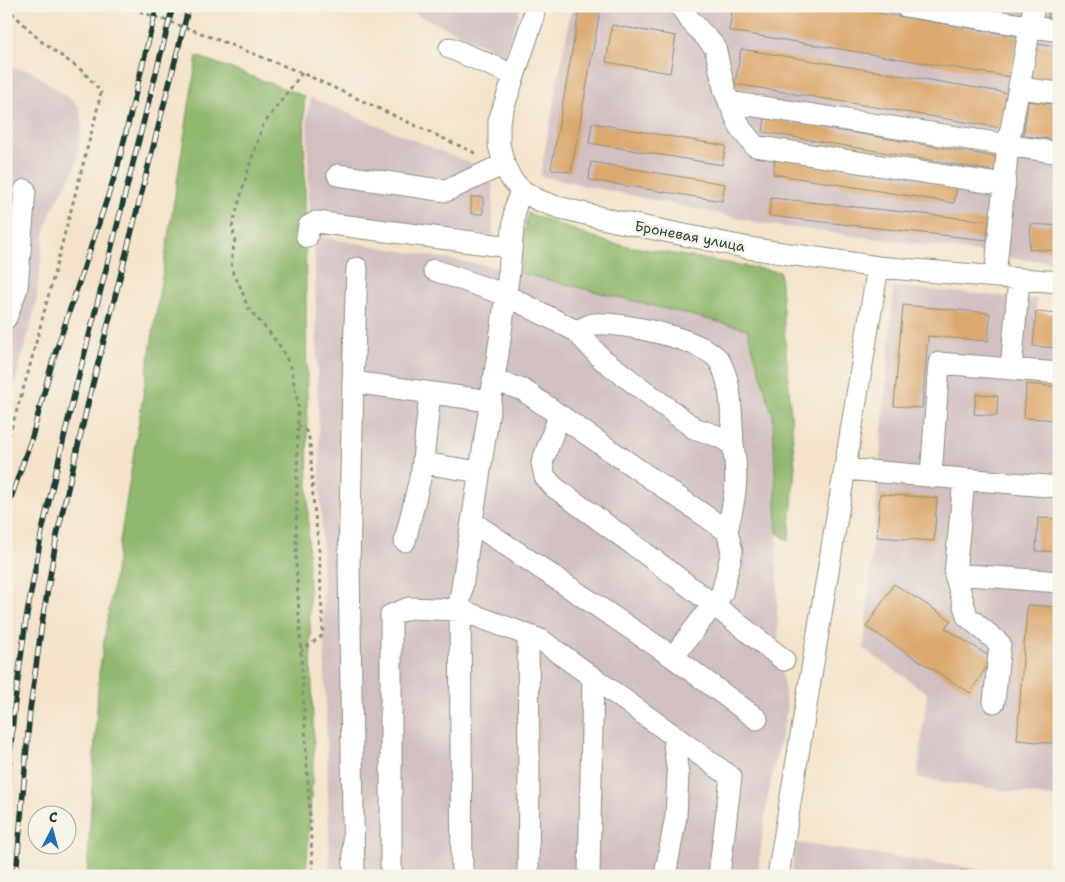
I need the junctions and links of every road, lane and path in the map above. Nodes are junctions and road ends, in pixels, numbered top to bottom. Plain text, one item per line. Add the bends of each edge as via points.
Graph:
1 (125, 6) edge
2 (535, 6) edge
3 (680, 6) edge
4 (905, 6) edge
5 (1034, 6) edge
6 (6, 7) edge
7 (1030, 28) junction
8 (1059, 31) edge
9 (450, 48) dead end
10 (302, 73) junction
11 (514, 75) junction
12 (1019, 88) junction
13 (1059, 93) edge
14 (730, 102) junction
15 (1008, 146) junction
16 (1059, 153) edge
17 (504, 164) junction
18 (338, 175) dead end
19 (1005, 185) junction
20 (521, 190) junction
21 (6, 209) edge
22 (307, 237) dead end
23 (511, 247) junction
24 (878, 267) junction
25 (357, 268) dead end
26 (434, 270) dead end
27 (995, 277) junction
28 (1019, 279) junction
29 (1059, 282) edge
30 (506, 295) junction
31 (6, 318) edge
32 (576, 331) junction
33 (1011, 369) junction
34 (1059, 373) edge
35 (494, 380) junction
36 (353, 382) junction
37 (430, 393) junction
38 (490, 401) junction
39 (559, 416) junction
40 (298, 424) junction
41 (734, 445) junction
42 (6, 446) edge
43 (423, 463) junction
44 (845, 470) junction
45 (479, 472) junction
46 (931, 477) junction
47 (964, 480) junction
48 (1059, 487) edge
49 (472, 522) junction
50 (727, 531) junction
51 (405, 541) dead end
52 (955, 574) junction
53 (1059, 582) edge
54 (714, 604) junction
55 (460, 610) junction
56 (528, 636) junction
57 (300, 651) junction
58 (673, 656) junction
59 (784, 660) dead end
60 (593, 678) junction
61 (994, 702) dead end
62 (757, 719) dead end
63 (673, 735) junction
64 (313, 876) edge
65 (354, 876) edge
66 (391, 876) edge
67 (462, 876) edge
68 (528, 876) edge
69 (589, 876) edge
70 (665, 876) edge
71 (719, 876) edge
72 (778, 876) edge

1 - 10 path
2 - 11 street, Броневая улица
3 - 14 street via 715,47
4 - 7 street
5 - 7 street
6 - 42 path via 42,42 84,72 101,92
7 - 8 street
7 - 12 street
9 - 11 street
10 - 17 path
10 - 40 path via 263,124 232,227 235,239 231,262 248,308 278,343 291,368
11 - 17 street, Броневая улица via 499,121 499,145
12 - 13 street
12 - 15 street
14 - 15 street
14 - 19 street via 741,129 755,146
15 - 16 street
15 - 19 street
17 - 18 street via 446,191
17 - 20 street, Броневая улица
19 - 27 street
20 - 23 street via 514,208
20 - 24 street, Броневая улица via 557,207 615,221 750,248
21 - 31 street via 25,190 17,288
22 - 23 street via 309,226 316,222
23 - 30 street
24 - 27 street, Броневая улица
24 - 44 street
25 - 36 street
26 - 30 street
27 - 28 street, Броневая улица
28 - 29 street, Броневая улица
28 - 33 street
30 - 32 street
30 - 35 street
32 - 41 street via 602,359 694,428
32 - 41 street via 593,324 621,326 659,333 700,346 719,360 728,380
33 - 34 street
33 - 46 street via 939,363
35 - 38 street
35 - 39 street via 523,390
36 - 37 street
36 - 65 street via 349,566
37 - 38 street
37 - 43 street
38 - 45 street
39 - 50 street
39 - 54 street via 542,463 545,476 554,488
40 - 57 path via 296,560
40 - 57 path via 310,441 323,620 323,635
41 - 50 street via 737,466 735,498
43 - 45 street
43 - 51 street
44 - 46 street
44 - 72 street
45 - 49 street
46 - 47 street
47 - 48 street
47 - 52 street
49 - 55 street
49 - 58 street
50 - 54 street via 732,551 722,593
52 - 53 street
52 - 61 street via 967,616 1000,644
54 - 58 street
54 - 59 street
55 - 56 street
55 - 66 street via 409,608 391,615
55 - 67 street
56 - 60 street via 541,640
56 - 68 street
57 - 64 path
58 - 62 street
60 - 63 street
60 - 69 street
63 - 70 street via 678,775 676,816
63 - 71 street via 732,777

